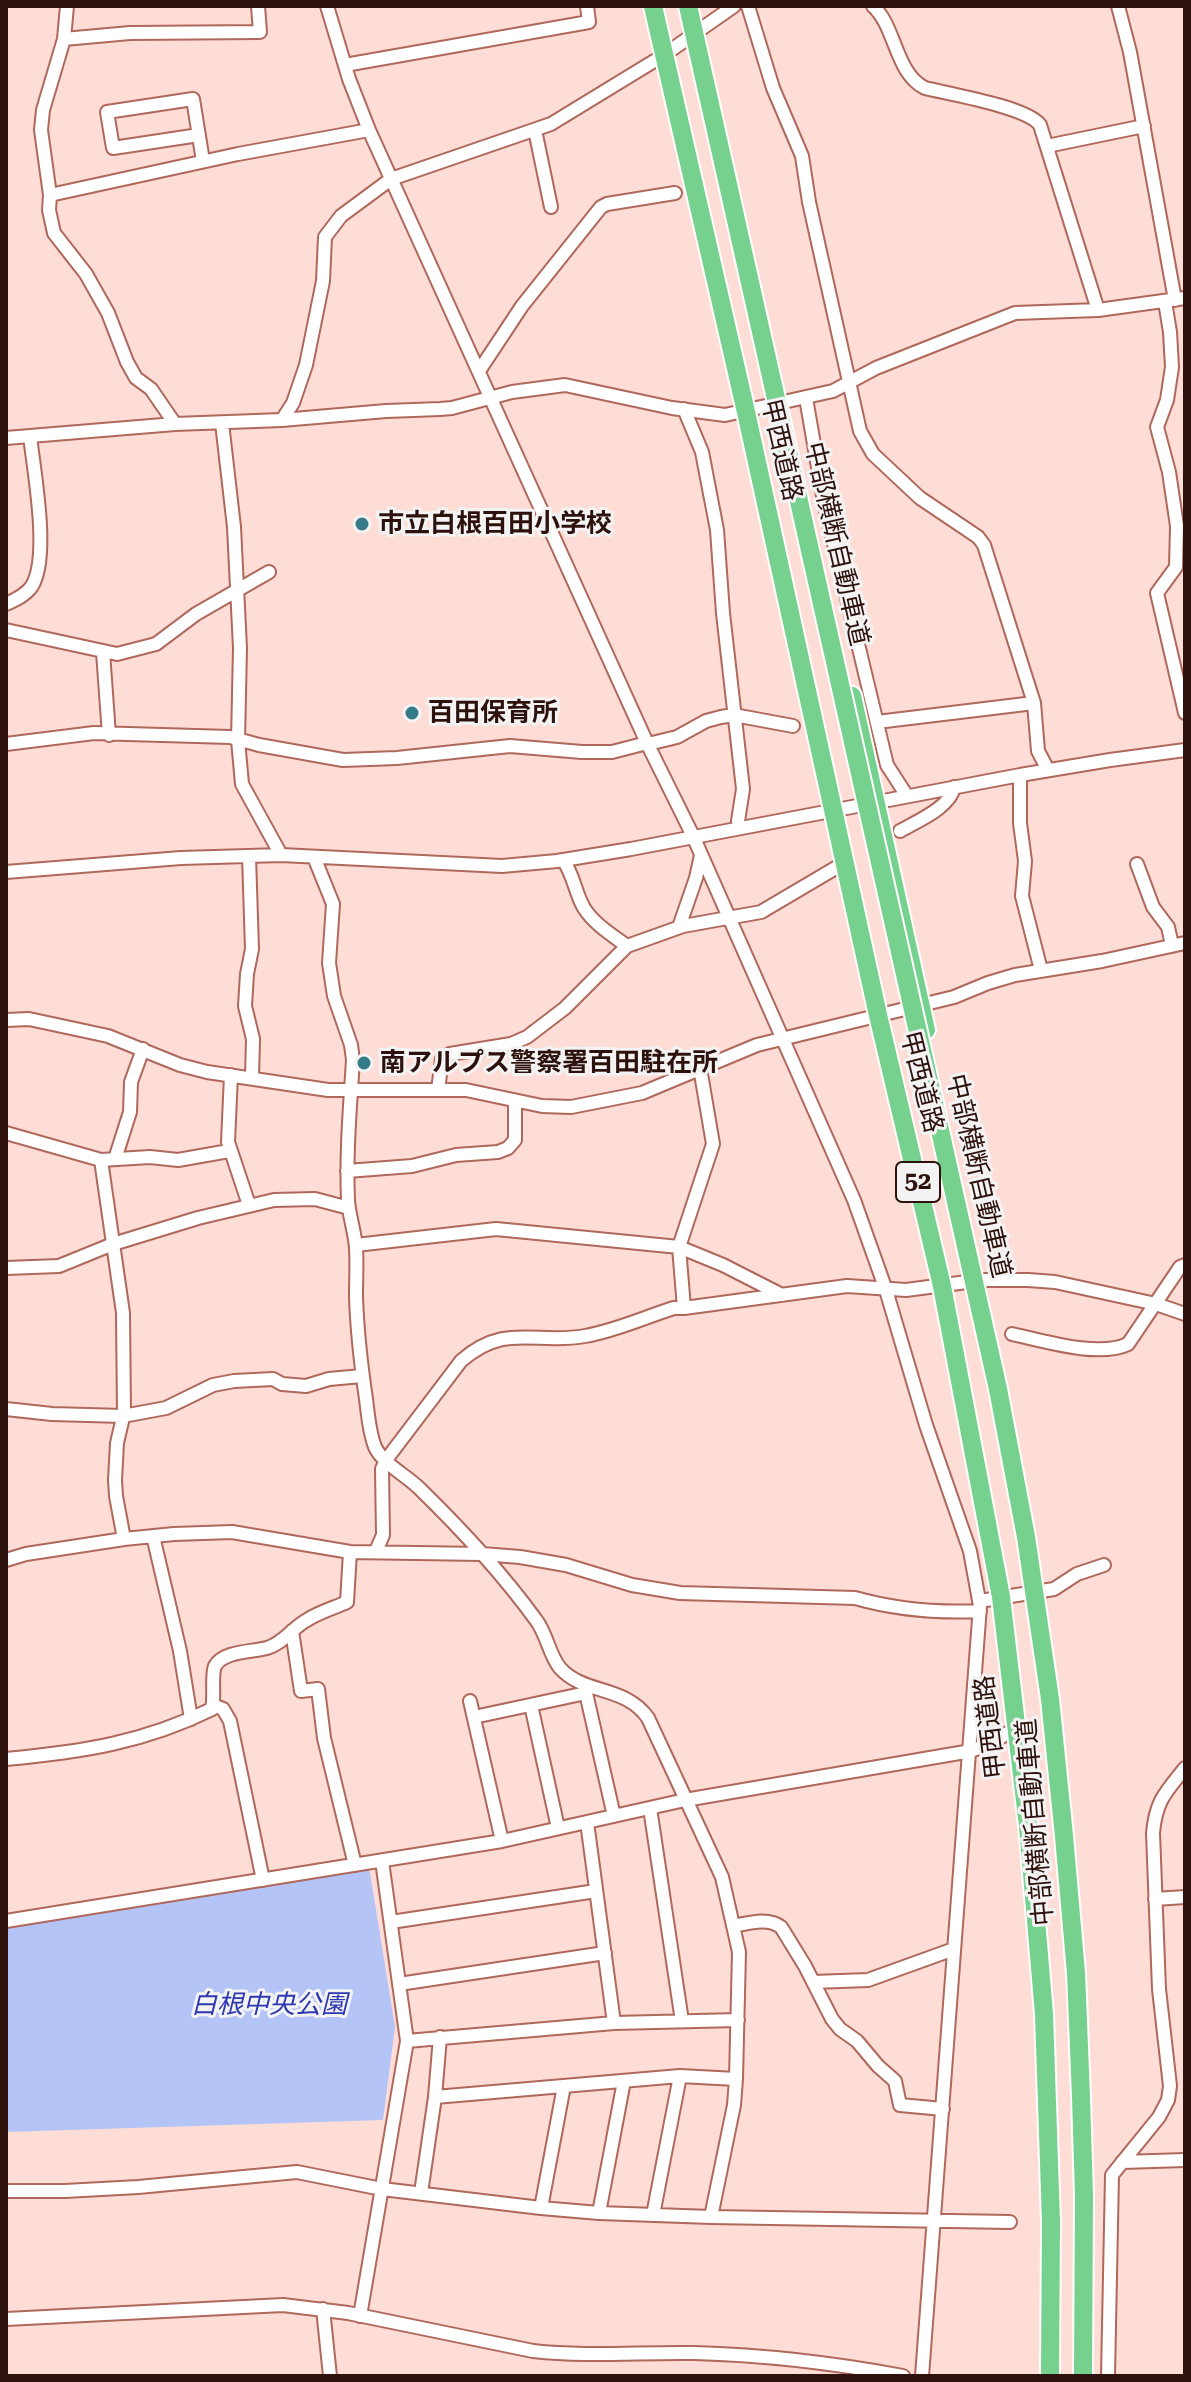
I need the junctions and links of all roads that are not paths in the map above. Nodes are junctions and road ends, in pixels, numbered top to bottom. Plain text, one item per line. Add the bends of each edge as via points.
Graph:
1 (67, 6) edge
2 (258, 6) edge
3 (327, 6) edge
4 (587, 6) edge
5 (653, 6) edge
6 (681, 6) edge
7 (688, 6) edge
8 (697, 6) edge
9 (734, 6) edge
10 (748, 6) edge
11 (873, 6) edge
12 (1118, 6) edge
13 (701, 30) junction
14 (64, 39) junction
15 (664, 55) junction
16 (345, 65) junction
17 (1144, 126) junction
18 (369, 130) junction
19 (535, 130) junction
20 (199, 135) junction
21 (1047, 146) junction
22 (203, 161) junction
23 (391, 179) junction
24 (675, 193) dead end
25 (50, 195) junction
26 (551, 207) dead end
27 (1175, 300) edge
28 (1098, 310) junction
29 (1178, 366) edge
30 (479, 371) junction
31 (850, 383) junction
32 (490, 397) junction
33 (806, 398) junction
34 (783, 402) junction
35 (684, 409) junction
36 (746, 412) junction
37 (282, 420) junction
38 (222, 423) junction
39 (175, 424) junction
40 (30, 436) junction
41 (6, 438) edge
42 (269, 572) dead end
43 (236, 592) junction
44 (6, 604) edge
45 (6, 630) edge
46 (103, 652) junction
47 (1034, 703) junction
48 (1185, 713) edge
49 (734, 715) junction
50 (877, 722) junction
51 (793, 726) dead end
52 (109, 735) junction
53 (238, 740) junction
54 (6, 744) edge
55 (648, 744) junction
56 (1185, 750) edge
57 (1048, 770) junction
58 (1020, 775) junction
59 (954, 787) junction
60 (907, 796) junction
61 (877, 802) junction
62 (834, 811) junction
63 (739, 828) junction
64 (900, 831) dead end
65 (693, 836) junction
66 (281, 855) junction
67 (701, 855) junction
68 (249, 856) junction
69 (314, 857) junction
70 (563, 860) junction
71 (844, 863) junction
72 (1137, 864) dead end
73 (6, 872) edge
74 (728, 916) junction
75 (679, 927) junction
76 (1178, 944) edge
77 (627, 946) junction
78 (1041, 970) junction
79 (921, 1005) junction
80 (878, 1015) junction
81 (6, 1020) edge
82 (783, 1038) junction
83 (143, 1049) junction
84 (700, 1068) junction
85 (231, 1075) junction
86 (252, 1078) junction
87 (438, 1090) junction
88 (351, 1091) junction
89 (515, 1101) junction
90 (6, 1133) edge
91 (229, 1151) junction
92 (115, 1159) junction
93 (101, 1160) junction
94 (347, 1171) junction
95 (249, 1205) junction
96 (349, 1208) junction
97 (113, 1244) junction
98 (356, 1245) junction
99 (679, 1247) junction
100 (1185, 1265) edge
101 (6, 1268) edge
102 (982, 1280) junction
103 (942, 1286) junction
104 (886, 1290) junction
105 (782, 1295) junction
106 (1156, 1304) junction
107 (684, 1308) junction
108 (1185, 1314) edge
109 (1012, 1334) dead end
110 (362, 1376) junction
111 (6, 1409) edge
112 (123, 1416) junction
113 (386, 1460) junction
114 (153, 1536) junction
115 (124, 1539) junction
116 (376, 1551) junction
117 (350, 1552) junction
118 (482, 1554) junction
119 (6, 1560) edge
120 (1104, 1565) dead end
121 (1040, 1592) junction
122 (1001, 1597) junction
123 (980, 1606) junction
124 (292, 1631) junction
125 (588, 1689) junction
126 (470, 1701) dead end
127 (213, 1705) junction
128 (531, 1705) junction
129 (474, 1717) junction
130 (191, 1719) junction
131 (1018, 1727) junction
132 (971, 1751) junction
133 (6, 1759) edge
134 (1185, 1768) edge
135 (685, 1800) junction
136 (650, 1808) junction
137 (614, 1816) junction
138 (587, 1822) junction
139 (558, 1828) junction
140 (502, 1841) junction
141 (382, 1861) junction
142 (355, 1865) junction
143 (263, 1880) junction
144 (596, 1891) junction
145 (1185, 1897) edge
146 (1155, 1899) junction
147 (6, 1921) edge
148 (391, 1922) junction
149 (733, 1926) junction
150 (954, 1949) junction
151 (605, 1953) junction
152 (813, 1982) junction
153 (399, 1984) junction
154 (738, 2020) junction
155 (682, 2021) junction
156 (614, 2023) junction
157 (440, 2037) junction
158 (407, 2041) junction
159 (680, 2076) junction
160 (736, 2079) junction
161 (624, 2081) junction
162 (564, 2086) junction
163 (435, 2097) junction
164 (943, 2109) junction
165 (1185, 2160) edge
166 (1122, 2162) junction
167 (382, 2189) junction
168 (6, 2191) edge
169 (421, 2193) junction
170 (541, 2208) junction
171 (599, 2213) junction
172 (653, 2215) junction
173 (711, 2217) junction
174 (935, 2221) junction
175 (1010, 2222) dead end
176 (323, 2309) junction
177 (360, 2316) junction
178 (6, 2319) edge
179 (330, 2376) edge
180 (903, 2376) edge
181 (922, 2376) edge
182 (1050, 2376) edge
183 (1075, 2376) edge
184 (1083, 2376) edge
185 (1091, 2376) edge
186 (1108, 2376) edge

1 - 14 street
2 - 14 street via 260,32
3 - 16 street
4 - 16 street via 589,22
5 - 15 highway, 甲西道路 / 52
6 - 183 highway, 中部横断自動車道 via 991,1391 1017,1536 1041,1700 1068,1973 1076,2196
7 - 184 highway, 中部横断自動車道, bridge via 998,1389 1026,1537 1050,1699 1076,1973 1084,2196
8 - 13 highway, 甲西道路 / 52
9 - 13 street
10 - 31 street via 773,88 802,156
11 - 21 street via 917,84 1035,119
12 - 17 street
13 - 15 street
13 - 34 highway, 甲西道路 / 52
14 - 25 street via 41,130
15 - 19 street
15 - 36 highway, 甲西道路 / 52
16 - 18 street
17 - 21 street
17 - 27 street
18 - 22 street
18 - 23 street
19 - 23 street
19 - 26 street
20 - 20 street via 193,99 107,112 113,148
20 - 22 street
21 - 28 street
22 - 25 street
23 - 30 street
23 - 37 street via 341,216 325,237 323,281 306,365
24 - 30 street via 601,207 522,306
25 - 39 street via 54,233 108,313 136,378 151,389
27 - 28 street
27 - 29 street via 1170,332
28 - 31 street via 1015,313
29 - 48 street via 1157,427 1177,526 1176,567 1157,593
30 - 32 street
31 - 33 street
31 - 47 street via 860,431 873,454 920,498 984,545
32 - 35 street via 565,385
32 - 37 street via 452,408
32 - 55 street
33 - 34 street
33 - 50 street via 824,502
34 - 36 street
34 - 61 highway, 甲西道路 / 52
35 - 36 street via 725,415
35 - 49 street via 702,452 717,530
36 - 62 highway, 甲西道路 / 52
37 - 38 street
38 - 39 street
38 - 43 street
39 - 40 street
40 - 41 street
40 - 44 street via 41,548 32,586
42 - 43 street
43 - 46 street via 156,644 117,654
43 - 53 street
45 - 46 street
46 - 52 street
47 - 50 street
47 - 57 street via 1038,751
49 - 51 street
49 - 55 street
49 - 63 street via 743,789
50 - 60 street via 887,765
52 - 53 street
52 - 54 street
53 - 55 street via 343,760 510,746 612,752
53 - 66 street via 242,784
55 - 65 street
56 - 57 street
57 - 58 street
58 - 59 street
58 - 78 street via 1022,896
59 - 60 street
59 - 64 street via 936,810
60 - 61 street
61 - 62 street
61 - 79 highway, 甲西道路 / 52
62 - 63 street
62 - 71 highway, 甲西道路 / 52
63 - 65 street
65 - 67 street
65 - 70 street
66 - 68 street
66 - 69 street
67 - 74 street
67 - 75 street
68 - 73 street
68 - 86 street via 252,949 245,1006 253,1039
69 - 70 street via 502,866
69 - 88 street via 333,904 329,963 351,1045
70 - 77 street via 582,906
71 - 74 street via 761,912
71 - 80 highway, 甲西道路 / 52
72 - 76 street via 1153,907
74 - 75 street
74 - 82 street
75 - 77 street
76 - 78 street
77 - 87 street via 565,1008 527,1037 442,1059
78 - 79 street
79 - 80 street
79 - 102 highway, 甲西道路 / 52
80 - 82 street
80 - 103 highway, 甲西道路 / 52
81 - 83 street via 55,1024
82 - 84 street
82 - 104 street via 854,1200
83 - 85 street via 180,1065
83 - 92 street
84 - 89 street via 642,1093 603,1102 571,1107
84 - 99 street via 713,1144
85 - 86 street
85 - 91 street
86 - 88 street
87 - 88 street
87 - 89 street
88 - 94 street
89 - 94 street via 515,1140 508,1148 412,1166
90 - 93 street
91 - 92 street via 178,1160
91 - 95 street
92 - 93 street
93 - 97 street
94 - 96 street
95 - 96 street via 304,1198
95 - 97 street
96 - 98 street
97 - 101 street via 59,1266
97 - 112 street via 123,1313
98 - 99 street via 496,1229
98 - 110 street
99 - 105 street
99 - 107 street
100 - 106 street
102 - 103 street
102 - 106 street via 1055,1282
102 - 121 highway, 甲西道路 / 52
103 - 104 street
103 - 122 highway, 甲西道路 / 52
104 - 105 street via 847,1286
104 - 123 street via 970,1551
105 - 107 street
106 - 108 street
106 - 109 street via 1128,1344 1117,1349
107 - 113 street via 588,1336 513,1336 476,1348
110 - 112 street via 306,1386 273,1379 234,1381 213,1385 166,1408
110 - 113 street via 369,1425
111 - 112 street
112 - 115 street via 115,1480
113 - 116 street via 383,1535
113 - 118 street
114 - 115 street
114 - 117 street via 232,1532
114 - 130 street
115 - 119 street
116 - 117 street
116 - 118 street
117 - 124 street via 347,1602
118 - 123 street via 566,1565 680,1593 855,1598 944,1611
118 - 125 street via 540,1625 557,1665
120 - 121 street
121 - 122 street
121 - 185 highway, 甲西道路 / 52 via 1058,1717 1085,2012 1092,2172
122 - 123 street
122 - 131 highway, 甲西道路 / 52
123 - 132 street
124 - 127 street via 282,1642 216,1663
124 - 142 street via 301,1691 318,1689 324,1738
125 - 128 street
125 - 135 street via 639,1705
125 - 137 street
126 - 129 street
127 - 130 street
127 - 143 street via 230,1721
128 - 129 street
128 - 139 street
129 - 140 street
130 - 133 street via 115,1744
131 - 132 street
131 - 182 highway, 甲西道路 / 52 via 1044,2014
132 - 135 street
132 - 150 street
134 - 146 street via 1155,1812
135 - 136 street
135 - 149 street via 722,1877
136 - 137 street
136 - 155 street
137 - 138 street
138 - 139 street
138 - 144 street
139 - 140 street
140 - 141 street
141 - 142 street
141 - 148 street
142 - 143 street
143 - 147 street
144 - 148 street
144 - 151 street
145 - 146 street
146 - 166 street via 1170,2086 1159,2117
148 - 153 street
149 - 152 street via 776,1922
149 - 154 street via 739,1952
150 - 152 street via 868,1980
150 - 164 street
151 - 153 street
151 - 156 street
152 - 164 street via 840,2029 895,2081 900,2105
153 - 158 street
154 - 155 street
154 - 160 street
155 - 156 street
156 - 157 street
157 - 158 street
157 - 163 street
158 - 167 street
159 - 160 street
159 - 161 street
159 - 172 street
160 - 173 street
161 - 162 street
161 - 171 street
162 - 163 street
162 - 170 street
163 - 169 street
164 - 174 street
165 - 166 street
166 - 186 street via 1112,2175
167 - 168 street via 297,2172 138,2187
167 - 169 street
167 - 177 street
169 - 170 street
170 - 171 street
171 - 172 street
172 - 173 street
173 - 174 street
174 - 175 street
174 - 181 street
176 - 177 street
176 - 178 street via 283,2305
176 - 179 street
177 - 180 street via 533,2351 790,2358

